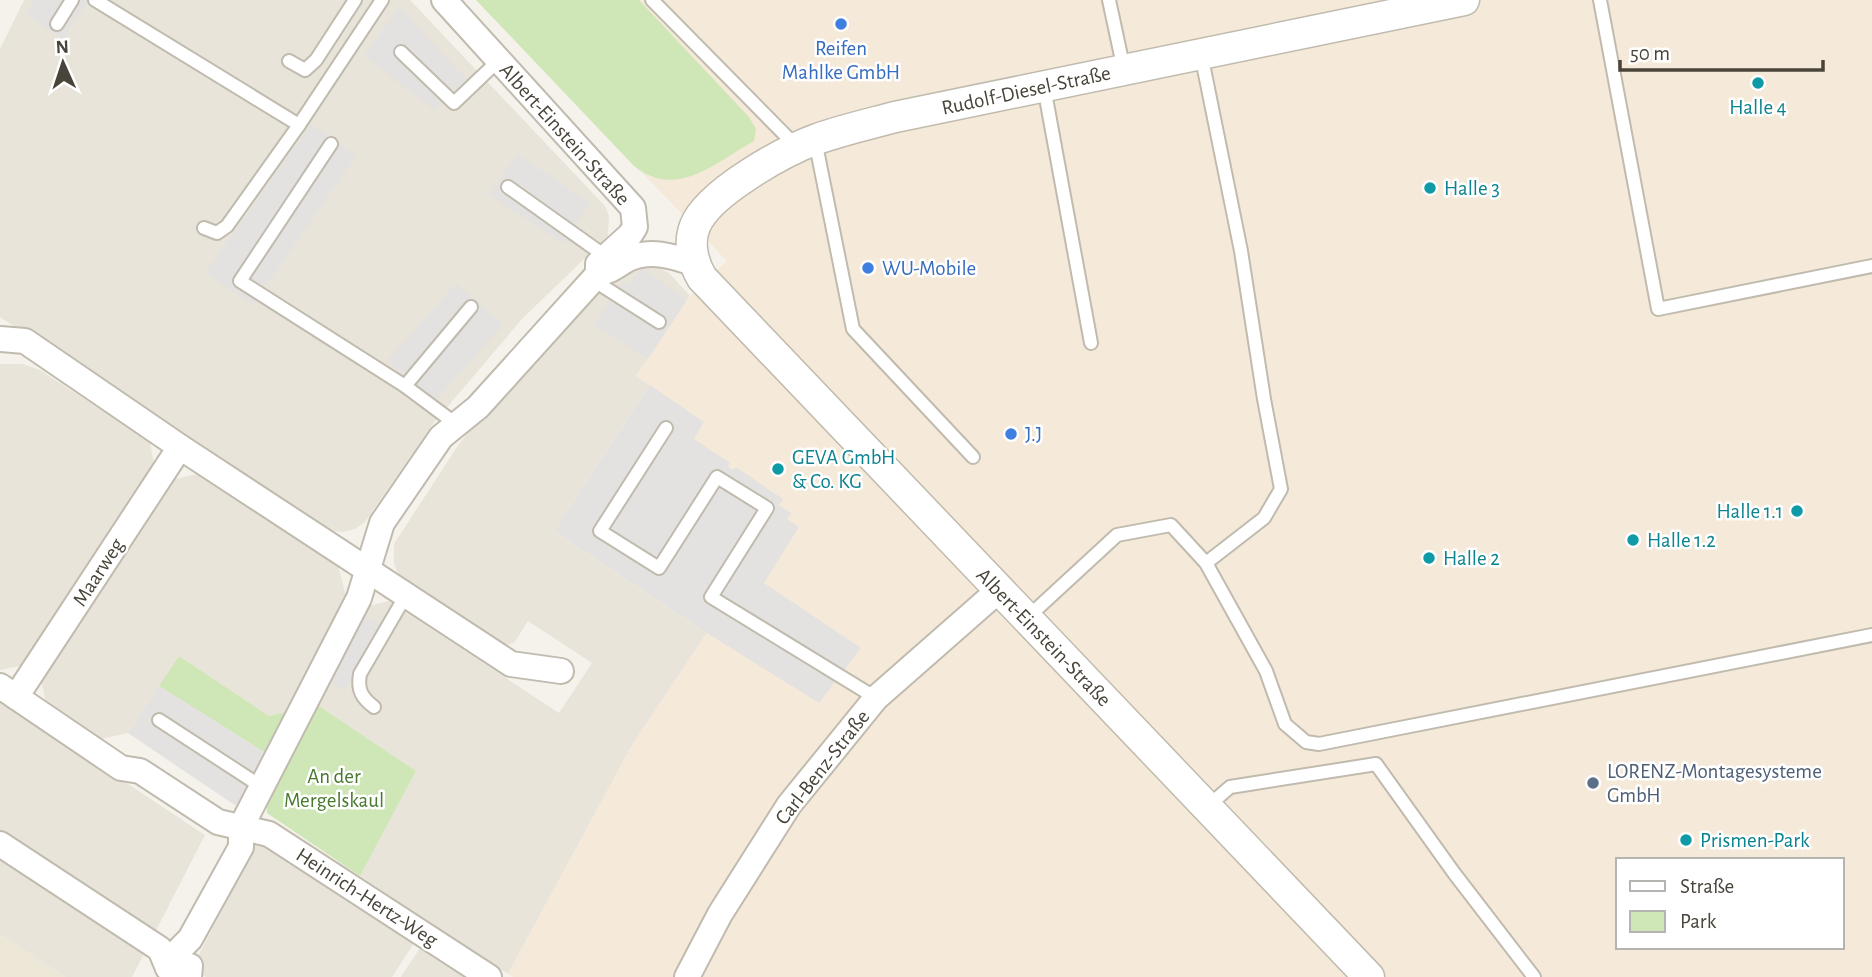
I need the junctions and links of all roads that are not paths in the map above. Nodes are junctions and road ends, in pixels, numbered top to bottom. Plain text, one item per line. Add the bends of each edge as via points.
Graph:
1 (72, 0) edge
2 (95, 0) edge
3 (355, 0) edge
4 (382, 0) edge
5 (444, 0) edge
6 (652, 0) edge
7 (1109, 0) edge
8 (1464, 0) edge
9 (1600, 0) edge
10 (57, 24) dead end
11 (401, 52) dead end
12 (1201, 54) junction
13 (499, 60) junction
14 (289, 61) dead end
15 (1125, 70) junction
16 (1044, 86) junction
17 (299, 125) junction
18 (331, 144) dead end
19 (806, 144) junction
20 (508, 187) dead end
21 (204, 228) dead end
22 (693, 263) junction
23 (1872, 266) edge
24 (599, 270) junction
25 (471, 307) dead end
26 (659, 322) dead end
27 (0, 338) edge
28 (1091, 343) dead end
29 (405, 386) junction
30 (456, 424) junction
31 (666, 428) dead end
32 (180, 447) junction
33 (973, 457) dead end
34 (1206, 563) junction
35 (367, 570) junction
36 (999, 590) junction
37 (406, 595) junction
38 (1027, 618) junction
39 (1872, 635) edge
40 (561, 671) dead end
41 (8, 691) edge
42 (876, 698) junction
43 (374, 707) dead end
44 (159, 720) dead end
45 (262, 787) junction
46 (1206, 807) junction
47 (241, 827) junction
48 (0, 844) edge
49 (175, 968) edge
50 (489, 977) edge
51 (687, 977) edge
52 (1369, 977) edge
53 (1534, 977) edge

1 - 10 lane
2 - 17 lane
3 - 14 lane via 316,60 305,70
4 - 17 lane
5 - 13 street, Albert-Einstein-Straße
6 - 19 lane
7 - 15 lane
8 - 12 street, Rudolf-Diesel-Straße
9 - 23 lane via 1658,309
11 - 13 lane via 454,103
12 - 15 street, Rudolf-Diesel-Straße
12 - 34 lane via 1241,251 1281,489 1264,518
13 - 24 street, Albert-Einstein-Straße via 633,208 635,227
15 - 16 street, Rudolf-Diesel-Straße
16 - 19 street, Rudolf-Diesel-Straße via 895,117
16 - 28 lane
17 - 21 lane via 227,226 217,233
18 - 29 lane via 240,281
19 - 22 street, Rudolf-Diesel-Straße via 780,155 707,208 695,226
19 - 33 lane via 853,329
20 - 24 lane
22 - 24 street via 643,255 611,271
22 - 36 street, Albert-Einstein-Straße via 702,278
24 - 26 lane
24 - 30 street via 478,407
25 - 29 lane
27 - 32 street via 25,341
29 - 30 lane
30 - 35 street via 441,437 382,523
31 - 42 lane via 600,531 660,568 717,477 767,508 711,597
32 - 35 street
32 - 41 street, Maarweg
34 - 38 lane via 1171,525 1117,535
34 - 39 lane via 1266,671 1285,724 1306,742 1319,744
35 - 37 street
35 - 45 street via 359,598
36 - 38 street, Albert-Einstein-Straße
36 - 42 street, Carl-Benz-Straße
37 - 40 street via 511,664
37 - 43 lane via 360,674 362,695
38 - 46 street, Albert-Einstein-Straße
41 - 47 street, Maarweg via 121,768 140,771 218,822
42 - 51 street, Carl-Benz-Straße via 789,805 720,914
44 - 45 lane
45 - 47 street
46 - 52 street, Albert-Einstein-Straße
46 - 53 lane via 1230,787 1376,764
47 - 49 street via 241,847
47 - 50 street, Heinrich-Hertz-Weg via 269,834
48 - 49 street via 160,949

